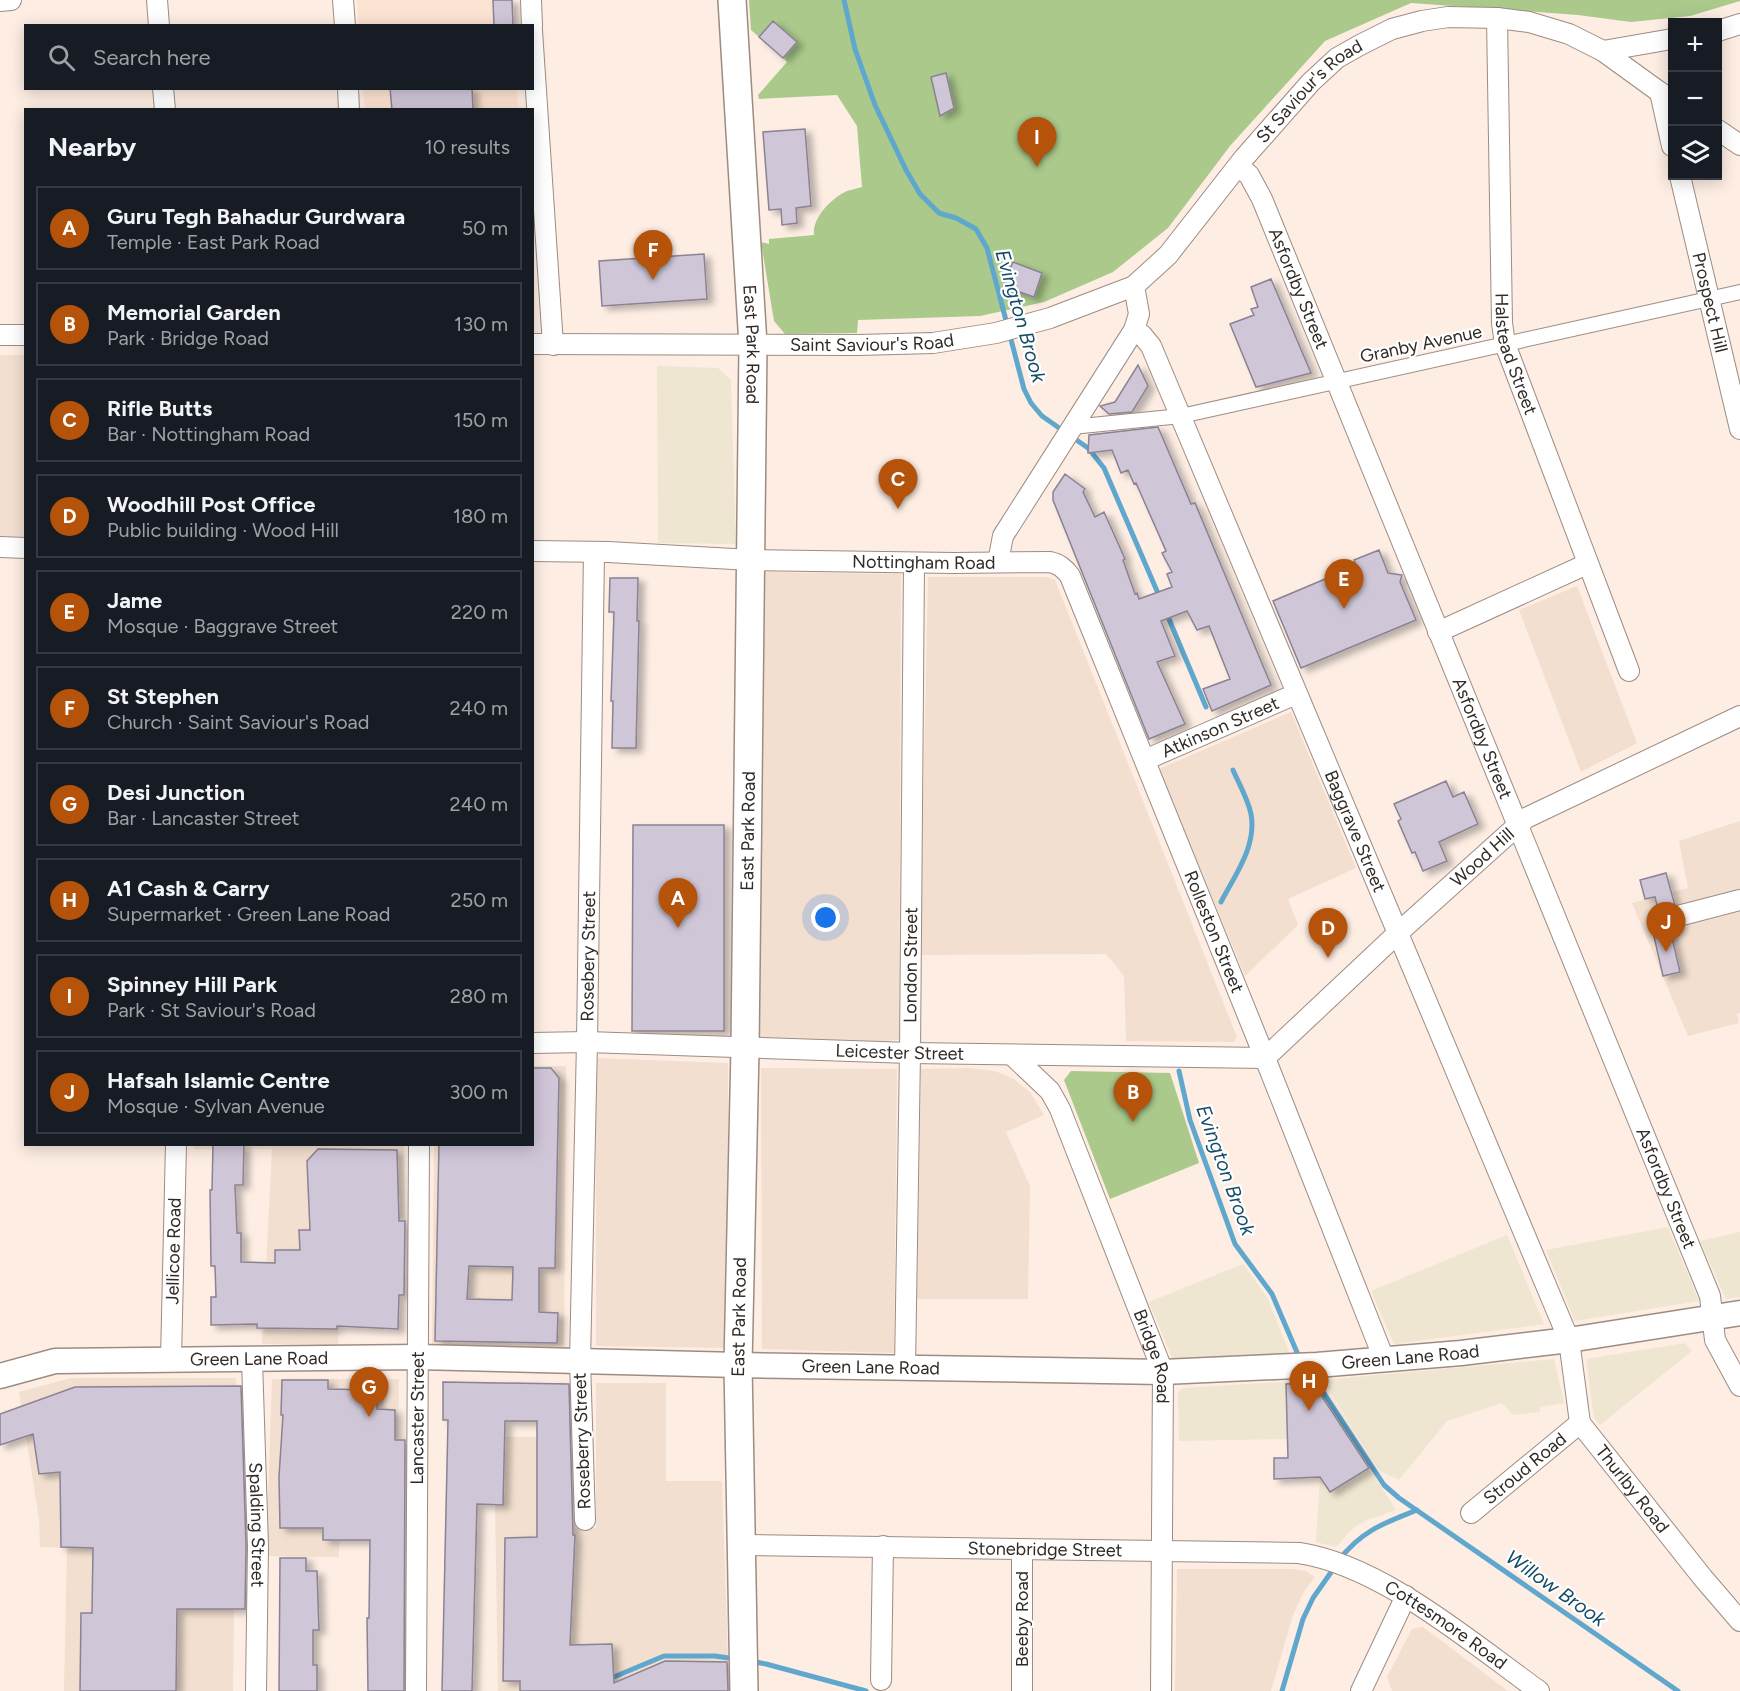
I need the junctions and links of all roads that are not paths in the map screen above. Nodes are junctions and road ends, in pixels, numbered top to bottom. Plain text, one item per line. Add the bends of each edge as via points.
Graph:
1 (11, 0) edge
2 (157, 0) edge
3 (343, 0) edge
4 (531, 0) edge
5 (732, 0) edge
6 (0, 1) edge
7 (1497, 18) junction
8 (159, 24) edge
9 (345, 24) edge
10 (532, 24) edge
11 (1740, 24) edge
12 (1722, 30) edge
13 (1668, 40) edge
14 (1604, 51) junction
15 (534, 61) edge
16 (163, 90) edge
17 (348, 90) edge
18 (1666, 97) edge
19 (165, 108) edge
20 (349, 108) edge
21 (1670, 126) edge
22 (1722, 133) edge
23 (1740, 145) edge
24 (1238, 166) junction
25 (1681, 180) edge
26 (1134, 286) junction
27 (1740, 292) edge
28 (1709, 299) junction
29 (1134, 330) junction
30 (996, 333) joint
31 (0, 335) edge
32 (24, 335) edge
33 (534, 344) edge
34 (1505, 344) junction
35 (553, 345) junction
36 (753, 345) junction
37 (1336, 381) junction
38 (1180, 416) junction
39 (1740, 429) edge
40 (1067, 434) junction
41 (0, 548) edge
42 (24, 548) edge
43 (534, 551) edge
44 (594, 552) junction
45 (751, 560) junction
46 (998, 562) junction
47 (914, 563) junction
48 (1587, 564) junction
49 (1438, 632) junction
50 (1629, 671) dead end
51 (1296, 694) junction
52 (1740, 716) edge
53 (1145, 760) junction
54 (1517, 825) junction
55 (1740, 900) edge
56 (1682, 915) dead end
57 (1399, 933) junction
58 (587, 1042) junction
59 (534, 1043) edge
60 (745, 1049) junction
61 (910, 1053) junction
62 (1012, 1055) junction
63 (1265, 1058) junction
64 (176, 1146) edge
65 (419, 1146) edge
66 (1740, 1312) edge
67 (1711, 1318) junction
68 (1569, 1340) junction
69 (418, 1357) junction
70 (171, 1359) junction
71 (252, 1359) junction
72 (1384, 1359) junction
73 (580, 1361) junction
74 (738, 1365) junction
75 (905, 1369) junction
76 (1163, 1372) junction
77 (0, 1376) edge
78 (1740, 1386) edge
79 (1580, 1423) junction
80 (1471, 1514) dead end
81 (585, 1520) dead end
82 (741, 1545) junction
83 (883, 1546) junction
84 (1022, 1549) junction
85 (1163, 1552) junction
86 (1347, 1568) joint
87 (1406, 1596) junction
88 (1740, 1621) edge
89 (881, 1680) dead end
90 (1365, 1688) edge
91 (1534, 1689) edge
92 (1022, 1690) edge
93 (256, 1691) edge
94 (416, 1691) edge
95 (744, 1691) edge
96 (1161, 1691) edge

1 - 6 street
2 - 8 street
3 - 9 street
4 - 10 street
5 - 36 main road, East Park Road
7 - 14 street, St Saviour's Road via 1529,22 1569,34
7 - 24 street, St Saviour's Road via 1422,21 1392,29 1352,49 1311,82
7 - 34 street, Halstead Street
11 - 12 street
13 - 14 street
14 - 18 street, St Saviour's Road
15 - 35 street
16 - 19 street
17 - 20 street
18 - 21 street
22 - 23 street
24 - 26 street, St Saviour's Road via 1168,255
24 - 37 street, Asfordby Street via 1262,199
25 - 28 street, Prospect Hill
26 - 29 street, Nottingham Road via 1139,314
26 - 30 street, St Saviour's Road via 1050,318
27 - 28 street, Granby Avenue
28 - 34 street, Granby Avenue
28 - 39 street, Prospect Hill
29 - 38 street, Baggrave Street via 1151,346
29 - 40 street, Nottingham Road
30 - 36 street, Saint Saviour's Road via 933,343
31 - 32 street
33 - 35 street, Saint Saviour's Road
34 - 37 street, Granby Avenue
34 - 48 street, Halstead Street
35 - 36 street, Saint Saviour's Road
36 - 45 main road, East Park Road
37 - 38 street, Granby Avenue
37 - 49 street, Asfordby Street
38 - 40 street, Granby Avenue
38 - 51 street, Baggrave Street
40 - 46 street, Nottingham Road via 1003,536
41 - 42 street
43 - 44 street, Nottingham Road
44 - 45 street, Nottingham Road
44 - 58 street, Rosebery Street
45 - 47 street, Nottingham Road
45 - 60 main road, East Park Road
46 - 47 street, Nottingham Road
46 - 53 street, Rolleston Street via 1050,562 1065,569
47 - 61 street, London Street
48 - 49 street
48 - 50 street, Halstead Street
49 - 54 street, Asfordby Street
51 - 53 street, Atkinson Street
51 - 57 street, Baggrave Street
52 - 54 street, Wood Hill
53 - 63 street, Rolleston Street
54 - 57 street, Wood Hill
54 - 67 street, Asfordby Street via 1710,1296
55 - 56 street
57 - 63 street, Wood Hill
57 - 68 street, Baggrave Street
58 - 59 street, Leicester Street
58 - 60 street, Leicester Street
58 - 73 street, Rosebery Street
60 - 61 street, Leicester Street
60 - 74 main road, East Park Road
61 - 62 street, Leicester Street
61 - 75 street, London Street
62 - 63 street, Leicester Street
62 - 76 street, Bridge Road via 1050,1091 1060,1109
63 - 72 street, Rolleston Street
64 - 70 street, Jellicoe Road
65 - 69 street, Lancaster Street
66 - 67 street, Green Lane Road
67 - 68 street, Green Lane Road
67 - 78 street, Asfordby Street via 1715,1340
68 - 72 street, Green Lane Road
68 - 79 street
69 - 71 street, Green Lane Road
69 - 73 street, Green Lane Road
69 - 94 street, Lancaster Street
70 - 71 street, Green Lane Road
70 - 77 street, Green Lane Road via 55,1361
71 - 93 street, Spalding Street via 258,1546
72 - 76 street, Green Lane Road
73 - 74 street, Green Lane Road
73 - 81 street, Roseberry Street
74 - 75 street, Green Lane Road
74 - 82 main road, East Park Road
75 - 76 street, Green Lane Road
76 - 85 street, Bridge Road
79 - 80 street, Stroud Road
79 - 88 street, Thurlby Road
82 - 83 street, Stonebridge Street
82 - 95 main road, East Park Road
83 - 84 street, Stonebridge Street
83 - 89 street
84 - 85 street, Stonebridge Street
84 - 92 street, Beeby Road
85 - 86 street, Stonebridge Street via 1299,1553
85 - 96 street, Bridge Road
86 - 87 street, Cottesmore Road
87 - 90 street
87 - 91 street, Cottesmore Road

